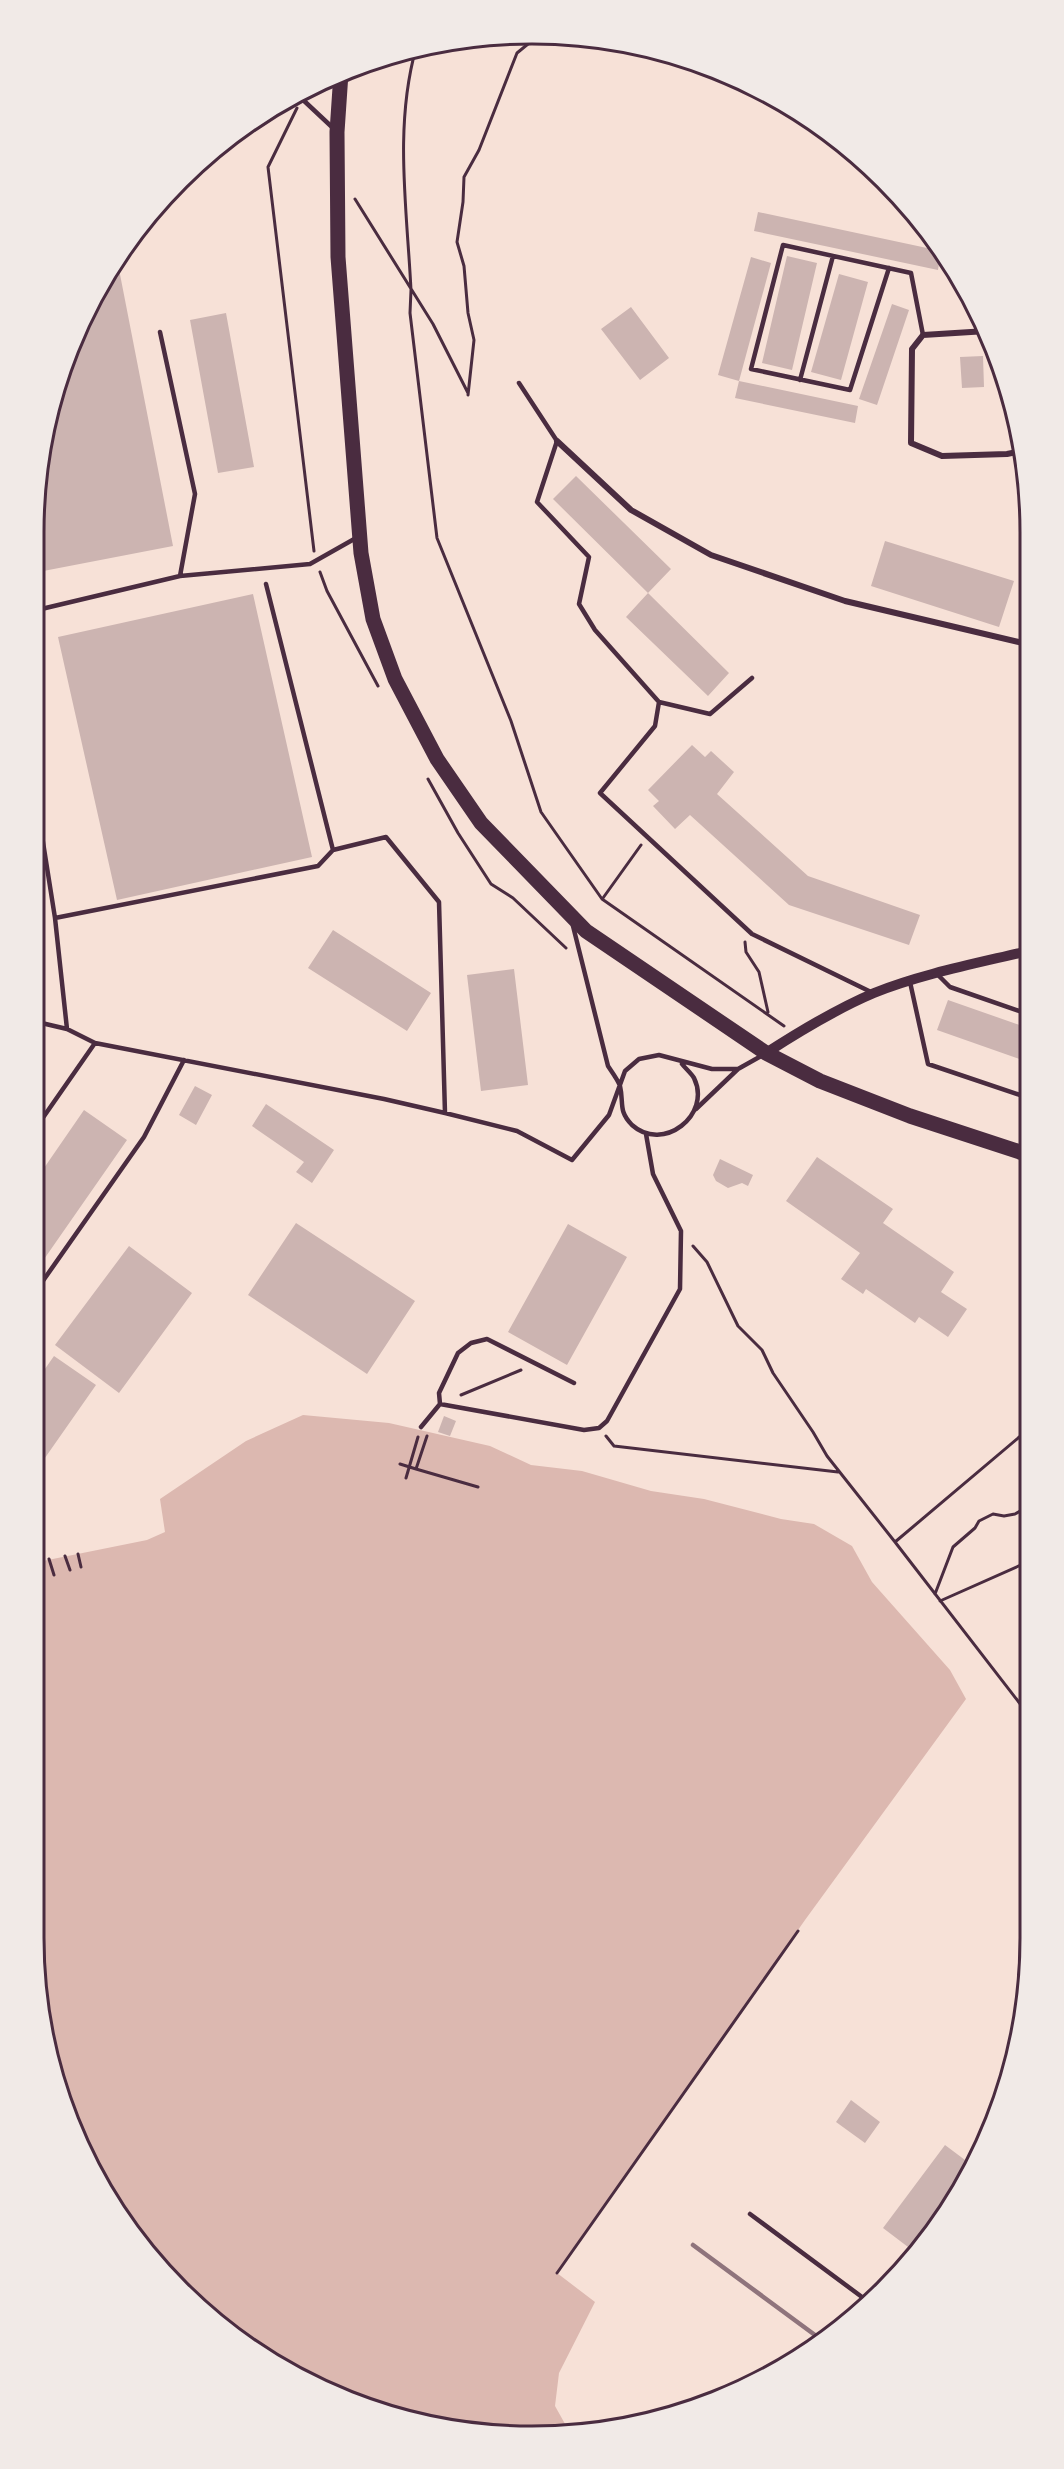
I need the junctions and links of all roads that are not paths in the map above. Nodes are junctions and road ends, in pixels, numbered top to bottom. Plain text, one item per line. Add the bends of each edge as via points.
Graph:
1 (340, 83) edge
2 (304, 101) edge
3 (337, 132) junction
4 (833, 256) junction
5 (889, 268) junction
6 (160, 332) dead end
7 (977, 332) edge
8 (923, 335) junction
9 (800, 380) junction
10 (519, 383) dead end
11 (556, 441) junction
12 (1014, 453) edge
13 (359, 537) junction
14 (180, 576) junction
15 (266, 584) dead end
16 (44, 608) edge
17 (1020, 642) edge
18 (752, 678) dead end
19 (659, 702) junction
20 (44, 848) edge
21 (333, 850) junction
22 (568, 913) junction
23 (55, 918) junction
24 (1020, 953) edge
25 (937, 974) junction
26 (910, 982) junction
27 (874, 993) junction
28 (1020, 1011) edge
29 (44, 1024) edge
30 (67, 1029) junction
31 (95, 1043) junction
32 (766, 1053) junction
33 (184, 1060) junction
34 (681, 1063) junction
35 (738, 1069) junction
36 (620, 1085) junction
37 (1020, 1095) edge
38 (696, 1109) junction
39 (445, 1113) junction
40 (44, 1116) edge
41 (646, 1134) junction
42 (1020, 1152) edge
43 (44, 1279) edge
44 (574, 1383) dead end
45 (440, 1404) junction
46 (421, 1426) road end
47 (750, 2214) dead end
48 (862, 2297) edge

1 - 3 main road
2 - 3 lane
3 - 13 main road via 338,257
4 - 5 lane
4 - 9 lane
4 - 9 lane via 783,245 751,369
5 - 8 lane via 911,273
5 - 9 lane via 850,390
6 - 14 lane via 195,494
7 - 8 street
8 - 12 street via 912,349 912,443 942,456
10 - 11 lane
11 - 17 street via 631,510 711,555 845,601
11 - 19 lane via 537,502 589,557 579,604 595,630
13 - 14 lane via 310,564
13 - 22 main road via 372,619 395,679 437,759 481,824
14 - 16 lane
15 - 21 lane
18 - 19 lane via 710,714
19 - 27 lane via 655,726 600,793 752,934
20 - 23 lane
21 - 23 lane via 318,866
21 - 39 lane via 386,837 439,902
22 - 32 main road via 586,931
22 - 36 lane via 608,1066
23 - 30 lane
24 - 25 street
25 - 26 street
25 - 28 lane via 950,987
26 - 27 street
26 - 37 lane via 928,1064
27 - 32 street
29 - 30 lane
30 - 31 lane
31 - 33 lane
31 - 40 lane
32 - 35 lane
32 - 42 main road via 820,1081
33 - 39 lane
33 - 43 lane via 144,1137
34 - 35 lane
34 - 36 lane via 659,1055 639,1059 625,1071
34 - 38 lane via 694,1077 698,1092
35 - 38 lane
36 - 39 lane via 609,1115 572,1160 517,1131
36 - 41 lane via 621,1111
38 - 41 lane via 682,1126 665,1134
41 - 45 lane via 653,1174 681,1230 680,1289 614,1413 599,1428 584,1430
44 - 45 lane via 487,1339 471,1343 458,1353 439,1393
45 - 46 lane
47 - 48 lane

